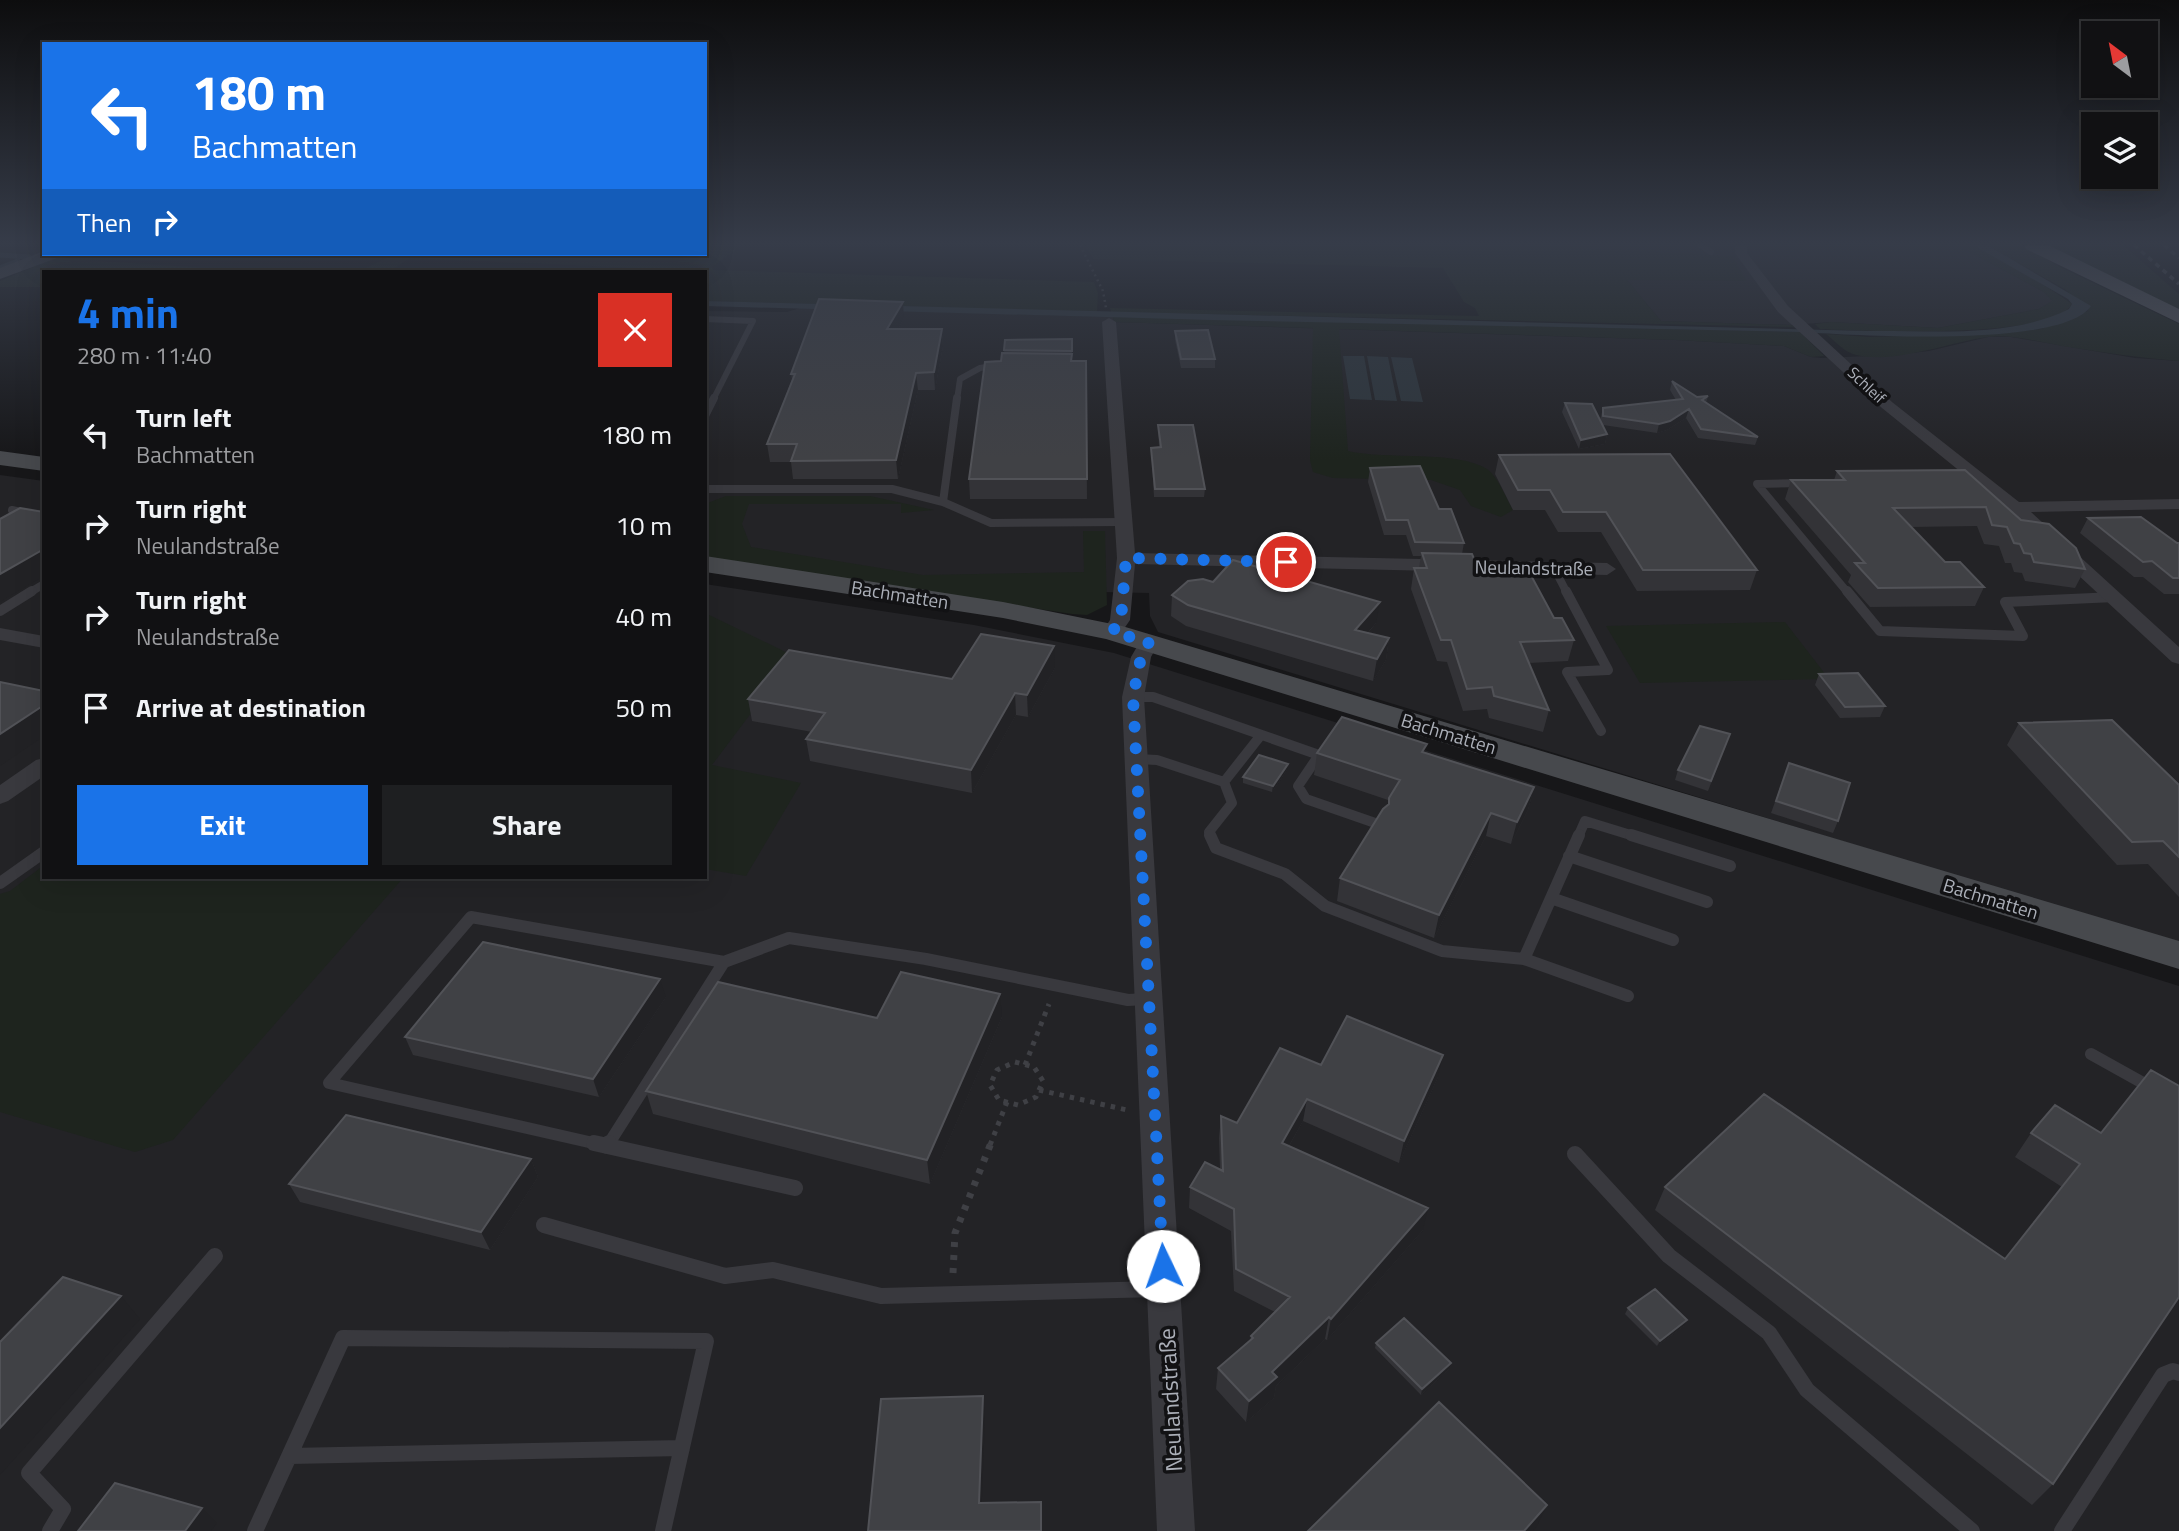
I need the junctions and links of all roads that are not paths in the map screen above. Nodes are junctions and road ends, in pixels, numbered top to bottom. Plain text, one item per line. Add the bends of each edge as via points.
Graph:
1 (1107, 316) edge
2 (1791, 316) edge
3 (707, 319) edge
4 (1003, 365) edge
5 (707, 412) edge
6 (0, 458) edge
7 (42, 464) edge
8 (1811, 483) edge
9 (707, 489) edge
10 (943, 502) junction
11 (2179, 504) edge
12 (2015, 507) junction
13 (12, 510) edge
14 (42, 517) edge
15 (1122, 522) junction
16 (1126, 558) junction
17 (707, 564) edge
18 (1554, 568) junction
19 (1607, 569) dead end
20 (42, 585) edge
21 (2115, 597) junction
22 (0, 611) edge
23 (1112, 632) junction
24 (0, 634) edge
25 (42, 642) edge
26 (1149, 642) junction
27 (2179, 658) edge
28 (1133, 697) junction
29 (1601, 732) dead end
30 (1261, 735) junction
31 (1137, 759) junction
32 (42, 766) edge
33 (1224, 782) junction
34 (0, 796) edge
35 (1378, 824) edge
36 (42, 853) edge
37 (1569, 856) junction
38 (1730, 866) dead end
39 (0, 883) edge
40 (1551, 898) junction
41 (1707, 902) dead end
42 (1673, 940) dead end
43 (2179, 955) edge
44 (1524, 959) junction
45 (724, 962) junction
46 (1628, 996) dead end
47 (1149, 999) junction
48 (2091, 1054) dead end
49 (2162, 1093) edge
50 (607, 1146) junction
51 (1575, 1154) dead end
52 (795, 1188) dead end
53 (544, 1224) dead end
54 (215, 1256) dead end
55 (1164, 1288) junction
56 (2179, 1373) edge
57 (682, 1448) junction
58 (290, 1456) junction
59 (50, 1531) edge
60 (255, 1531) edge
61 (663, 1531) edge
62 (1176, 1531) edge
63 (1972, 1531) edge
64 (2062, 1531) edge

1 - 15 street
2 - 12 street, Schleif via 1972,478
3 - 5 lane via 753,321
4 - 10 lane via 980,368 960,379
6 - 7 street
8 - 21 lane via 1757,484 1881,631 2023,636 2005,602
9 - 10 lane via 892,489
10 - 15 lane via 991,523
11 - 12 street
12 - 21 street, Schleif
13 - 14 lane
15 - 16 street
16 - 18 street, Neulandstraße
16 - 23 street via 1121,620
17 - 23 street, Bachmatten via 1003,610
18 - 19 street, Neulandstraße
18 - 29 lane via 1608,670 1567,672
20 - 22 lane
21 - 27 street, Schleif
23 - 26 street, Bachmatten
24 - 25 street
26 - 28 street, Neulandstraße
26 - 43 street, Bachmatten
28 - 30 lane via 1153,697
28 - 31 street, Neulandstraße
30 - 33 lane
30 - 35 lane via 1319,755 1298,786 1306,799
31 - 33 lane via 1157,760
31 - 47 street, Neulandstraße
32 - 34 street
33 - 44 lane via 1232,803 1209,832 1216,848 1285,874 1325,905 1442,951
36 - 39 lane
37 - 38 lane via 1585,821
37 - 40 lane
37 - 41 lane
40 - 42 lane
40 - 44 lane
44 - 46 lane
45 - 47 lane via 789,937 1128,1000
45 - 50 lane
45 - 50 lane via 471,917 329,1083
47 - 55 street, Neulandstraße
48 - 49 lane
50 - 52 lane
51 - 63 lane via 1669,1255 1769,1333 1807,1390
53 - 55 lane via 725,1276 773,1270 881,1296
54 - 59 lane via 29,1473 63,1509
55 - 62 street, Neulandstraße
56 - 64 lane via 2163,1375
57 - 58 lane
57 - 58 lane via 706,1341 344,1338
57 - 61 lane
58 - 60 lane

